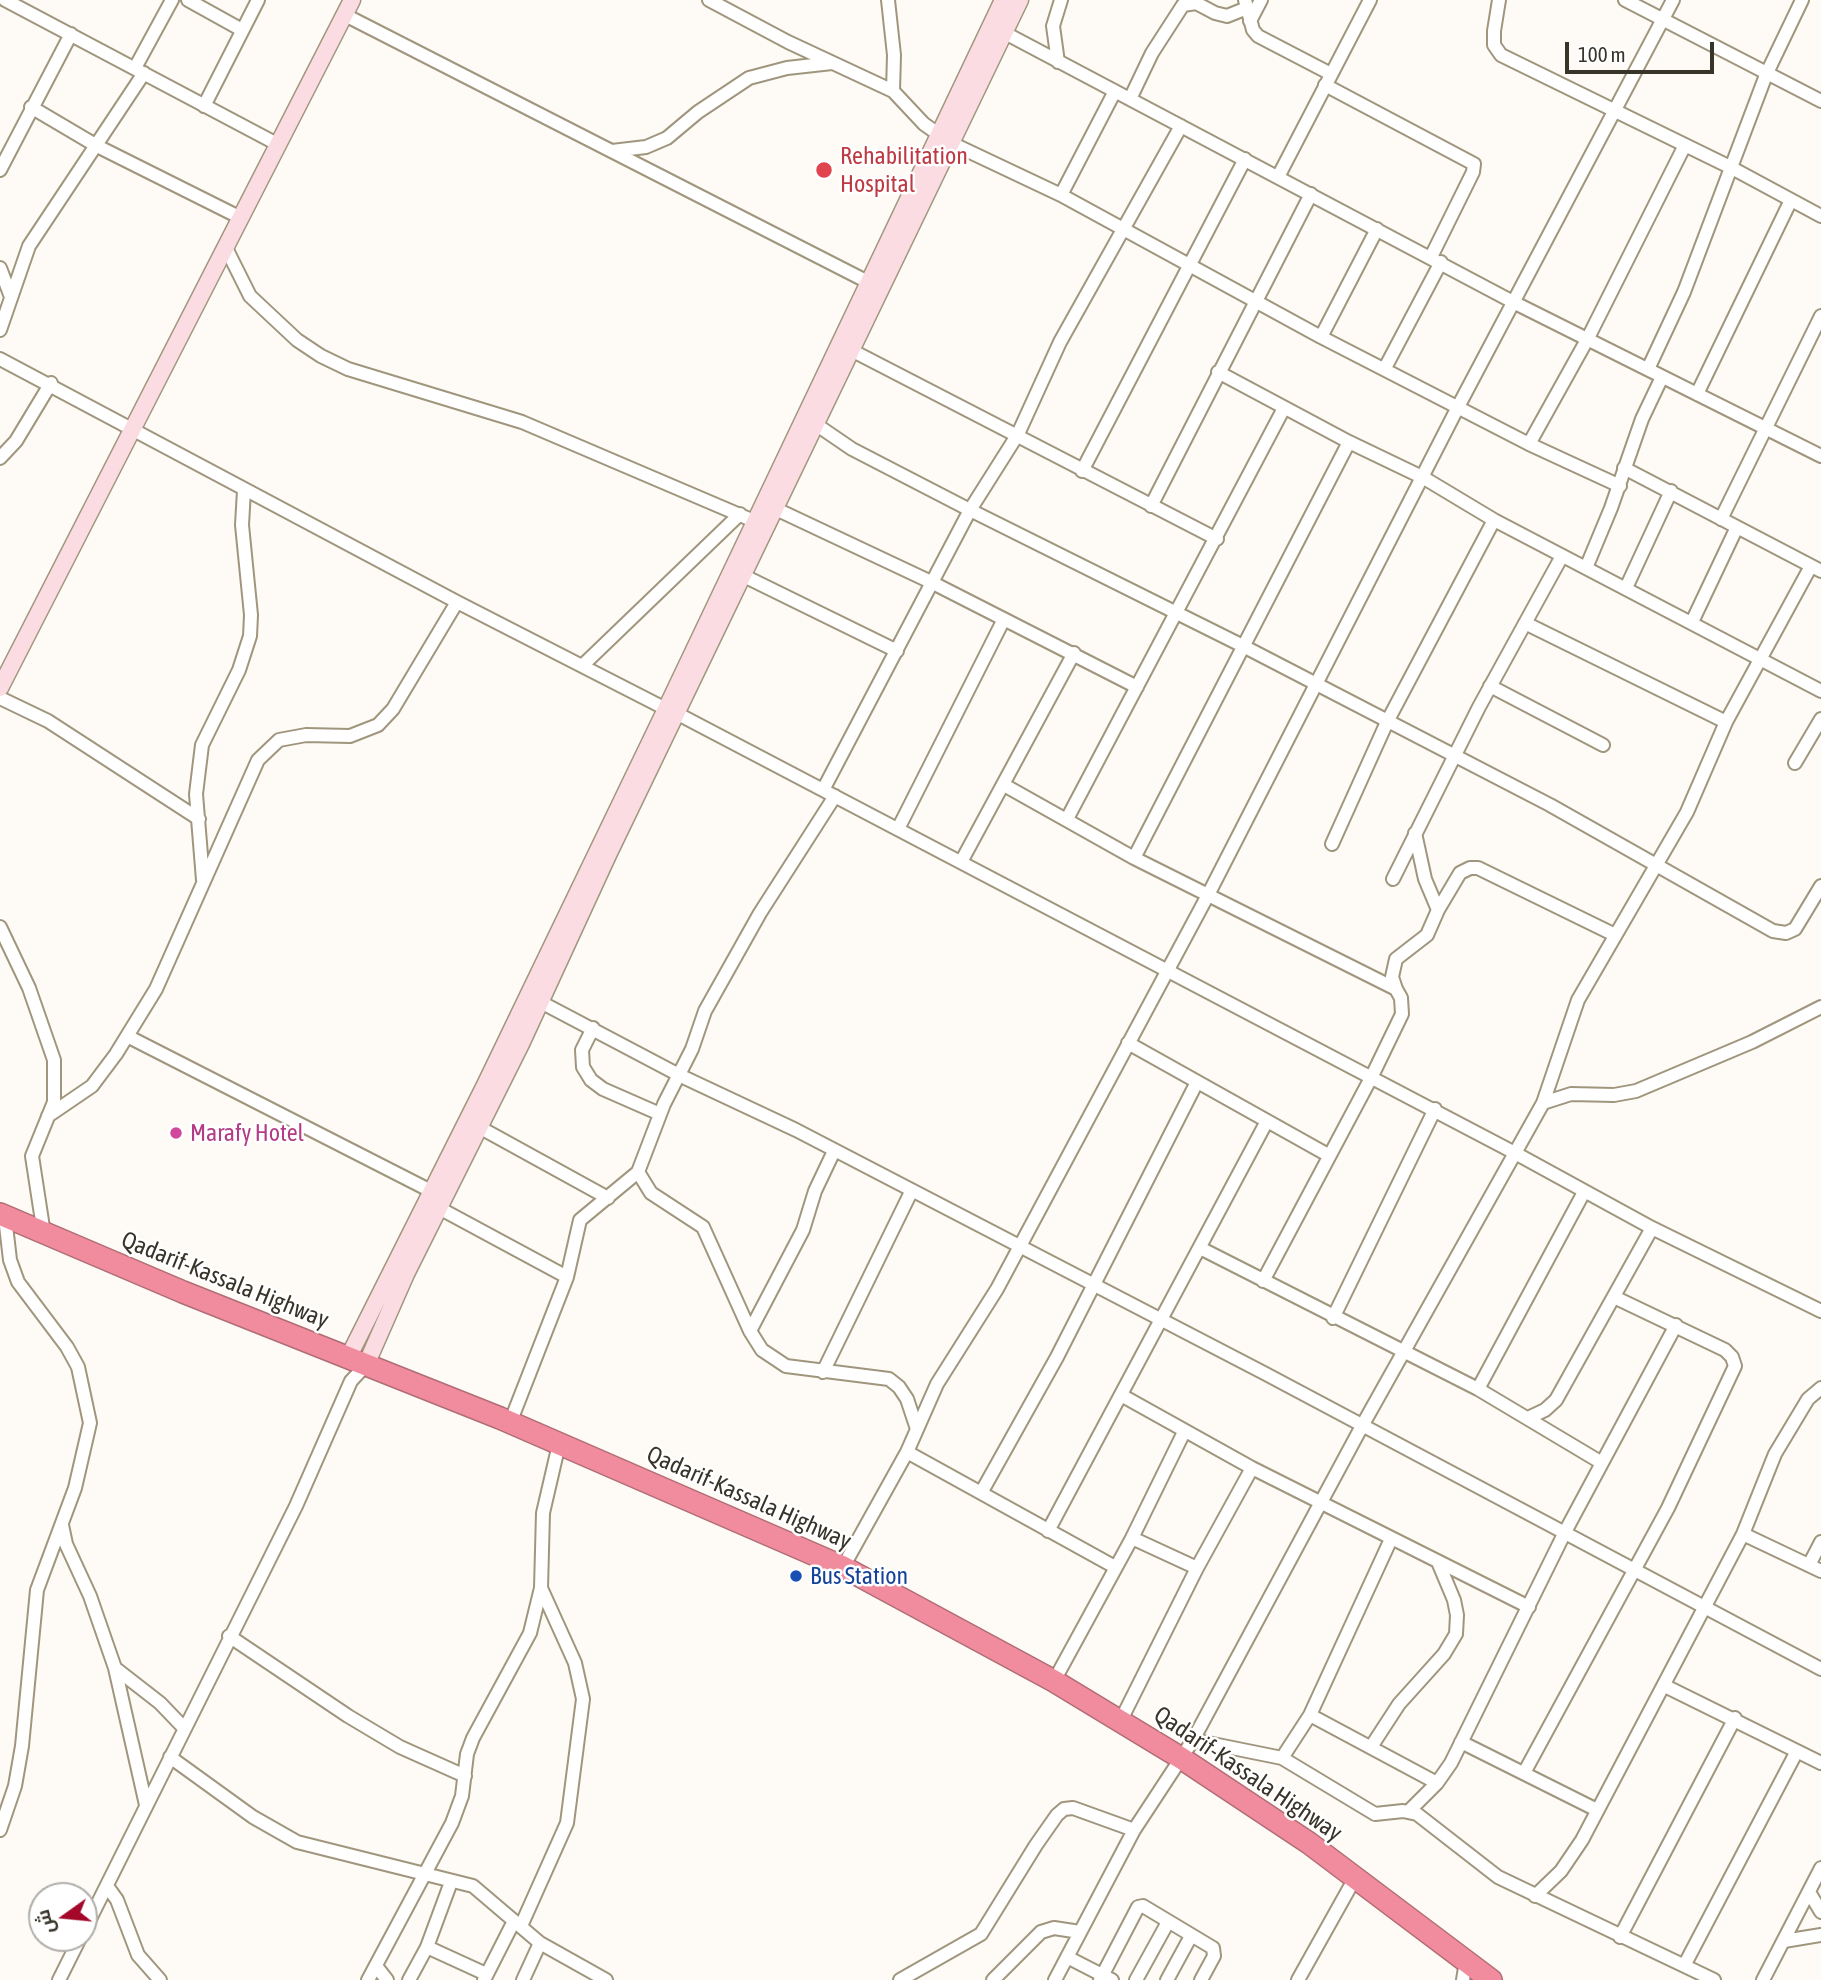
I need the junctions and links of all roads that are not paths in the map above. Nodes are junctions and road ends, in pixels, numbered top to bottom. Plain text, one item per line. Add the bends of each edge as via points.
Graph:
1 (172, 0) edge
2 (187, 0) edge
3 (258, 0) edge
4 (888, 0) edge
5 (1003, 0) edge
6 (1020, 0) edge
7 (1061, 0) edge
8 (1261, 0) edge
9 (1370, 0) edge
10 (1499, 0) edge
11 (1625, 0) edge
12 (1673, 0) edge
13 (1802, 0) edge
14 (2, 1) edge
15 (713, 1) edge
16 (348, 7) edge
17 (1247, 9) edge
18 (1662, 21) junction
19 (242, 30) junction
20 (1005, 33) junction
21 (71, 34) junction
22 (832, 62) junction
23 (1058, 62) junction
24 (140, 71) junction
25 (1766, 75) junction
26 (1328, 80) junction
27 (893, 91) junction
28 (1115, 91) junction
29 (1130, 99) junction
30 (1821, 101) edge
31 (204, 106) junction
32 (31, 107) junction
33 (1616, 113) junction
34 (1181, 126) junction
35 (945, 139) junction
36 (279, 145) junction
37 (1685, 145) junction
38 (97, 146) junction
39 (612, 151) junction
40 (1245, 159) junction
41 (1730, 167) junction
42 (0, 170) edge
43 (1278, 177) junction
44 (1311, 194) junction
45 (1061, 195) junction
46 (1791, 200) junction
47 (1821, 216) edge
48 (241, 218) junction
49 (1377, 229) junction
50 (1123, 230) junction
51 (226, 248) junction
52 (1436, 260) junction
53 (1190, 267) junction
54 (0, 268) edge
55 (868, 282) junction
56 (12, 297) junction
57 (1256, 301) junction
58 (1515, 303) junction
59 (1821, 316) edge
60 (0, 330) edge
61 (1321, 337) junction
62 (1588, 338) junction
63 (851, 350) junction
64 (0, 359) edge
65 (1385, 368) junction
66 (1648, 369) junction
67 (1218, 372) junction
68 (1662, 377) junction
69 (51, 383) junction
70 (1697, 394) junction
71 (1459, 405) junction
72 (1284, 408) junction
73 (811, 421) junction
74 (135, 428) junction
75 (1766, 428) junction
76 (1018, 435) junction
77 (1349, 442) junction
78 (1529, 444) junction
79 (1821, 456) edge
80 (0, 458) edge
81 (1624, 468) junction
82 (1082, 471) junction
83 (1424, 478) junction
84 (1620, 486) junction
85 (244, 489) junction
86 (1671, 491) junction
87 (1151, 506) junction
88 (776, 509) junction
89 (970, 510) junction
90 (1721, 519) junction
91 (754, 520) junction
92 (1494, 520) junction
93 (1737, 527) junction
94 (1217, 539) junction
95 (1562, 556) junction
96 (1586, 568) junction
97 (1816, 568) edge
98 (744, 576) junction
99 (931, 582) junction
100 (1626, 588) junction
101 (457, 602) junction
102 (1178, 613) junction
103 (1004, 619) junction
104 (1692, 622) junction
105 (1525, 623) junction
106 (1243, 646) junction
107 (897, 651) junction
108 (1074, 653) junction
109 (1761, 659) junction
110 (582, 666) junction
111 (1314, 684) junction
112 (1490, 686) junction
113 (1138, 687) junction
114 (0, 688) edge
115 (1821, 691) edge
116 (0, 698) edge
117 (672, 711) junction
118 (1821, 719) edge
119 (1387, 722) junction
120 (1726, 722) junction
121 (1603, 745) dead end
122 (1453, 757) junction
123 (1795, 763) dead end
124 (1004, 785) junction
125 (829, 793) junction
126 (199, 818) junction
127 (1067, 819) junction
128 (898, 829) junction
129 (1415, 833) junction
130 (1332, 844) dead end
131 (1134, 858) junction
132 (961, 862) junction
133 (1657, 865) junction
134 (1393, 879) dead end
135 (203, 884) junction
136 (1821, 886) edge
137 (1208, 895) junction
138 (1438, 910) junction
139 (0, 928) edge
140 (1614, 934) junction
141 (1167, 969) junction
142 (1396, 989) junction
143 (534, 999) junction
144 (1821, 1007) edge
145 (593, 1028) junction
146 (127, 1036) junction
147 (1128, 1042) junction
148 (681, 1076) junction
149 (1372, 1076) junction
150 (1198, 1082) junction
151 (1543, 1103) junction
152 (1435, 1109) junction
153 (660, 1114) junction
154 (48, 1116) junction
155 (1267, 1121) junction
156 (480, 1127) junction
157 (834, 1151) junction
158 (1515, 1153) junction
159 (1328, 1155) junction
160 (638, 1172) junction
161 (431, 1191) junction
162 (911, 1192) junction
163 (1584, 1192) junction
164 (608, 1198) junction
165 (439, 1208) junction
166 (2, 1215) edge
167 (1652, 1228) junction
168 (44, 1234) junction
169 (1020, 1247) junction
170 (1200, 1248) junction
171 (567, 1277) junction
172 (1263, 1280) junction
173 (1093, 1286) junction
174 (1614, 1297) junction
175 (1821, 1311) edge
176 (1333, 1318) junction
177 (1159, 1321) junction
178 (1676, 1325) junction
179 (750, 1331) junction
180 (1404, 1354) junction
181 (357, 1361) junction
182 (823, 1372) junction
183 (1821, 1388) edge
184 (1478, 1389) junction
185 (1121, 1395) junction
186 (1528, 1418) junction
187 (510, 1423) junction
188 (1362, 1426) junction
189 (917, 1430) junction
190 (1184, 1432) junction
191 (559, 1444) junction
192 (907, 1452) junction
193 (1602, 1463) junction
194 (1252, 1468) junction
195 (981, 1493) junction
196 (1320, 1503) junction
197 (62, 1525) junction
198 (1048, 1531) junction
199 (1565, 1532) junction
200 (1743, 1534) junction
201 (1132, 1538) junction
202 (1391, 1539) junction
203 (1821, 1542) edge
204 (1438, 1562) junction
205 (843, 1567) junction
206 (1115, 1567) junction
207 (1634, 1567) junction
208 (1197, 1568) junction
209 (1815, 1568) edge
210 (541, 1588) junction
211 (1529, 1607) junction
212 (1703, 1607) junction
213 (229, 1636) junction
214 (115, 1668) junction
215 (1821, 1668) edge
216 (1054, 1682) junction
217 (1665, 1686) junction
218 (1310, 1715) junction
219 (1735, 1718) junction
220 (1121, 1720) junction
221 (184, 1728) junction
222 (1193, 1740) junction
223 (1461, 1742) junction
224 (1371, 1747) junction
225 (1797, 1751) junction
226 (170, 1757) junction
227 (1181, 1758) junction
228 (1282, 1758) junction
229 (1821, 1762) edge
230 (1524, 1773) junction
231 (465, 1776) junction
232 (1437, 1783) junction
233 (146, 1805) junction
234 (1597, 1810) junction
235 (1409, 1811) junction
236 (0, 1830) edge
237 (1134, 1830) junction
238 (1821, 1868) edge
239 (425, 1874) junction
240 (1355, 1878) junction
241 (451, 1882) junction
242 (107, 1886) junction
243 (1809, 1892) junction
244 (1535, 1896) junction
245 (98, 1904) edge
246 (1821, 1912) edge
247 (1168, 1922) junction
248 (517, 1923) junction
249 (1080, 1932) junction
250 (1821, 1935) edge
251 (1191, 1936) junction
252 (1620, 1937) junction
253 (1784, 1941) junction
254 (540, 1942) junction
255 (427, 1947) junction
256 (73, 1952) edge
257 (1067, 1957) junction
258 (1685, 1964) junction
259 (376, 1966) junction
260 (1465, 1970) edge
261 (485, 1977) edge
262 (1105, 1978) edge
263 (59, 1980) edge
264 (160, 1980) edge
265 (368, 1980) edge
266 (387, 1980) edge
267 (409, 1980) edge
268 (523, 1980) edge
269 (606, 1980) edge
270 (900, 1980) edge
271 (993, 1980) edge
272 (1055, 1980) edge
273 (1136, 1980) edge
274 (1167, 1980) edge
275 (1200, 1980) edge
276 (1297, 1980) edge
277 (1491, 1980) edge
278 (1714, 1980) edge
279 (1763, 1980) edge

1 - 24 street
2 - 19 street
3 - 19 street
4 - 27 street
5 - 35 main road
6 - 20 main road
7 - 23 street via 1053,26
8 - 17 street
9 - 26 street
10 - 33 street via 1494,45 1501,55
11 - 18 street
12 - 18 street
13 - 25 street
14 - 21 street
15 - 22 street
16 - 36 main road
16 - 39 street
17 - 26 street via 1258,36
17 - 29 street via 1227,16 1196,3 1183,5
18 - 25 street
18 - 33 street
19 - 31 street
20 - 23 street
20 - 35 main road
21 - 24 street
21 - 32 street
22 - 27 street
22 - 39 street via 749,78 667,138 646,147
23 - 28 street
24 - 31 street
24 - 38 street
25 - 30 street
25 - 41 street
26 - 43 street
26 - 52 street via 1474,164
27 - 35 street
28 - 29 street
28 - 45 street
29 - 34 street
31 - 36 street
32 - 38 street
32 - 42 street
33 - 37 street
33 - 58 street
34 - 40 street
34 - 50 street
35 - 45 street
35 - 55 main road
35 - 63 main road
36 - 48 main road
37 - 41 street
37 - 62 street
38 - 48 street
38 - 56 street via 29,246
39 - 55 street
40 - 43 street
40 - 53 street
41 - 46 street
41 - 66 street via 1684,292
43 - 44 street
44 - 49 street
44 - 57 street
45 - 50 street
46 - 47 street
46 - 70 street
48 - 51 main road
49 - 52 street
49 - 61 street
50 - 53 street
50 - 76 street via 1060,342
51 - 74 main road
51 - 91 street via 250,296 321,356 348,369 522,422
52 - 58 street
52 - 65 street
53 - 57 street
53 - 82 street
54 - 56 street
55 - 73 main road
56 - 60 street
57 - 61 street
57 - 67 street
58 - 62 street
58 - 71 street
59 - 75 street
61 - 65 street
62 - 66 street
62 - 78 street
63 - 73 main road
63 - 76 street
64 - 69 street
65 - 71 street
66 - 68 street
67 - 72 street
67 - 87 street
68 - 70 street
68 - 81 street
69 - 74 street
69 - 80 street via 16,441
70 - 75 street
71 - 78 street
71 - 83 street
72 - 77 street
72 - 94 street
73 - 88 main road
73 - 89 street via 852,449
73 - 91 main road
74 - 85 street
74 - 114 main road
75 - 79 street
75 - 90 street
76 - 82 street
76 - 89 street
77 - 83 street
77 - 106 street
78 - 84 street
81 - 84 street
81 - 86 street
82 - 87 street
83 - 92 street
83 - 111 street
84 - 96 street
85 - 101 street
85 - 126 street via 250,636 240,670 202,745 196,794
86 - 90 street
86 - 100 street
87 - 94 street
88 - 91 main road
88 - 99 street
89 - 99 street
89 - 102 street
90 - 93 street
91 - 98 main road
91 - 110 street
91 - 117 main road
92 - 95 street
92 - 119 street
93 - 97 street
93 - 104 street
94 - 102 street
95 - 96 street
95 - 105 street
96 - 100 street
97 - 109 street
98 - 107 street
98 - 117 main road
99 - 103 street
99 - 107 street
100 - 104 street
101 - 110 street
101 - 135 street via 393,709 378,725 350,736 279,740 258,760
102 - 106 street
102 - 113 street
103 - 108 street
103 - 128 street
104 - 109 street
105 - 112 street
105 - 120 street
106 - 111 street
106 - 131 street
107 - 125 street
108 - 113 street
108 - 124 street
109 - 115 street
109 - 120 street
110 - 117 street
111 - 119 street
111 - 137 street
112 - 121 street
112 - 122 street
113 - 127 street
116 - 126 street via 48,721
117 - 125 street
117 - 143 main road
118 - 123 street
119 - 122 street
119 - 130 street
120 - 133 street via 1687,812
122 - 129 street
122 - 133 street
124 - 127 street
124 - 132 street
125 - 128 street
125 - 148 street via 705,1011
126 - 135 street
127 - 131 street
128 - 132 street
129 - 134 street
129 - 138 street via 1425,879
131 - 137 street
132 - 141 street
133 - 136 street via 1773,931 1786,933 1799,924
133 - 140 street
135 - 146 street via 156,989
137 - 141 street
137 - 142 street
138 - 140 street via 1460,873 1478,868
138 - 142 street via 1427,935 1396,959 1392,977
139 - 154 street via 29,988 54,1060 56,1083
140 - 151 street via 1570,1017
141 - 147 street
141 - 149 street
142 - 149 street via 1402,1014
143 - 145 street
143 - 156 main road
143 - 161 main road
144 - 151 street via 1636,1091 1571,1094
145 - 148 street
145 - 153 street via 582,1050 583,1067 591,1080
146 - 154 street via 92,1086
146 - 161 street
147 - 150 street
147 - 169 street
148 - 153 street
148 - 157 street
149 - 152 street
149 - 159 street
150 - 155 street
150 - 173 street
151 - 158 street
152 - 158 street
152 - 176 street
153 - 160 street
154 - 168 street via 33,1156
155 - 159 street
155 - 170 street
156 - 164 street
156 - 165 main road
157 - 162 street
157 - 179 street via 803,1230
158 - 163 street
158 - 180 street
159 - 172 street
160 - 164 street
160 - 179 street via 651,1193 703,1227
161 - 181 main road
162 - 169 street
162 - 182 street
163 - 167 street
163 - 184 street
164 - 171 street via 580,1220
165 - 171 street
165 - 181 main road
166 - 168 highway, Qadarif-Kassala Highway
166 - 197 street via 18,1282 67,1347 88,1401 87,1449
167 - 174 street
167 - 175 street
168 - 181 highway, Qadarif-Kassala Highway
169 - 173 street
169 - 189 street via 951,1358
170 - 172 street
170 - 177 street
171 - 187 street
172 - 176 street
173 - 177 street
173 - 195 street
174 - 178 street
174 - 186 street via 1556,1400
176 - 180 street
177 - 185 street
177 - 188 street
178 - 193 street
178 - 207 street via 1725,1350 1735,1366 1668,1508
179 - 182 street via 774,1361
180 - 184 street
180 - 188 street
181 - 187 highway, Qadarif-Kassala Highway
181 - 213 street via 308,1483
182 - 189 street via 889,1379 907,1399
183 - 200 street via 1808,1399 1775,1454
184 - 186 street
185 - 190 street
185 - 198 street
186 - 193 street
187 - 191 highway, Qadarif-Kassala Highway
188 - 196 street
188 - 199 street
189 - 192 street
190 - 194 street
190 - 201 street
191 - 205 highway, Qadarif-Kassala Highway
191 - 210 street via 543,1513
192 - 195 street
192 - 205 street
193 - 199 street
194 - 196 street
194 - 208 street
195 - 198 street
196 - 202 street
196 - 222 street
197 - 214 street via 65,1544 90,1596
197 - 236 street via 37,1590 22,1746
198 - 206 street
199 - 207 street
199 - 211 street
200 - 209 street
200 - 212 street
201 - 206 street
201 - 208 street
202 - 204 street
202 - 218 street
203 - 209 street
204 - 211 street
204 - 224 street via 1454,1600 1456,1634
205 - 216 highway, Qadarif-Kassala Highway
206 - 216 street
207 - 212 street
207 - 230 street
208 - 220 street
210 - 231 street via 530,1633 473,1738
210 - 248 street via 575,1662 583,1699 568,1816
211 - 223 street
212 - 215 street
212 - 217 street
213 - 221 street
213 - 231 street via 358,1722
214 - 221 street
214 - 233 street
216 - 220 highway, Qadarif-Kassala Highway
217 - 219 street
217 - 234 street
218 - 224 street
218 - 228 street
219 - 225 street
219 - 252 street
220 - 227 highway, Qadarif-Kassala Highway
221 - 226 street
222 - 227 street
222 - 228 street
223 - 230 street
223 - 232 street
224 - 232 street
225 - 229 street
225 - 258 street
226 - 233 street
226 - 239 street via 285,1836
227 - 237 street
227 - 240 highway, Qadarif-Kassala Highway
228 - 235 street via 1375,1814
230 - 234 street
231 - 239 street via 452,1824
232 - 235 street
233 - 242 street
234 - 244 street via 1561,1871
235 - 244 street via 1429,1821 1486,1870
237 - 249 street
237 - 270 street via 1073,1808 1064,1810 1036,1845 981,1934
238 - 243 street
239 - 241 street
239 - 259 street
240 - 260 highway, Qadarif-Kassala Highway
240 - 276 street
241 - 248 street via 473,1886
241 - 255 street
242 - 245 street
242 - 264 street via 138,1955
243 - 246 street
243 - 253 street
244 - 252 street
247 - 251 street
247 - 262 street via 1138,1907
247 - 273 street
248 - 254 street
248 - 261 street
249 - 257 street
249 - 271 street via 1054,1928 1041,1932
250 - 253 street
251 - 274 street
251 - 275 street via 1214,1952
252 - 258 street
253 - 279 street
254 - 268 street
254 - 269 street
255 - 261 street
255 - 267 street
256 - 263 street
257 - 262 street
257 - 272 street
258 - 278 street
259 - 265 street
259 - 266 street
260 - 277 highway, Qadarif-Kassala Highway

